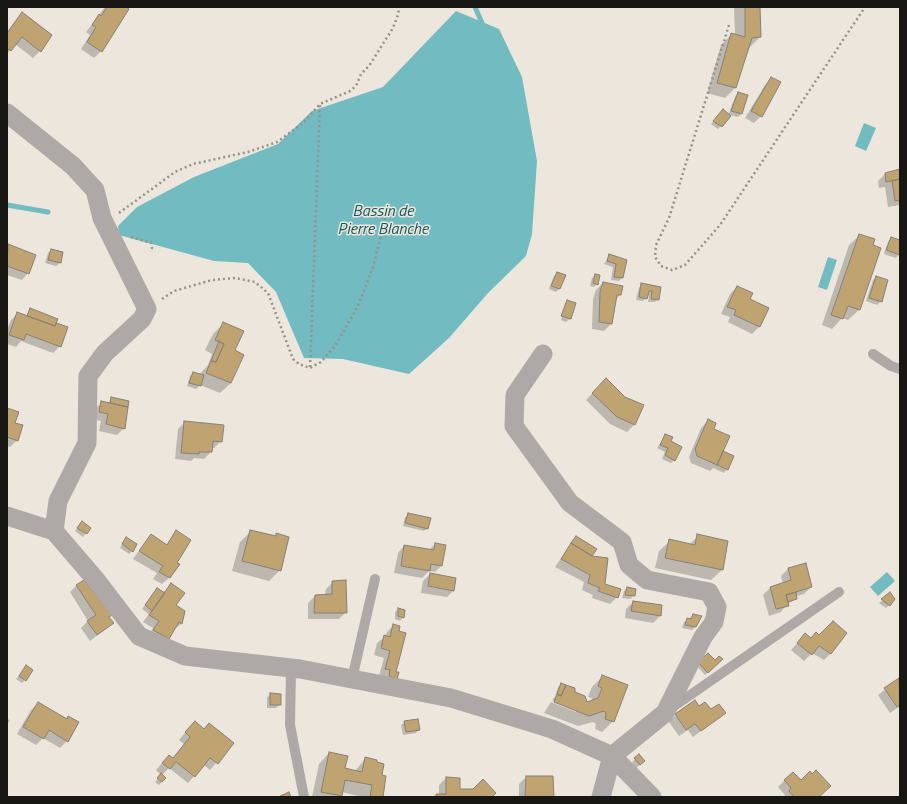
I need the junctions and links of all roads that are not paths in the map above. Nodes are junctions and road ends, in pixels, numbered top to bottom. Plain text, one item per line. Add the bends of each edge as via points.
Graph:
1 (7, 113) edge
2 (543, 354) dead end
3 (873, 354) dead end
4 (900, 369) edge
5 (7, 516) edge
6 (54, 532) junction
7 (375, 579) dead end
8 (838, 592) dead end
9 (291, 668) junction
10 (352, 679) junction
11 (665, 712) junction
12 (612, 756) junction
13 (304, 797) edge
14 (601, 797) edge
15 (652, 797) edge

1 - 6 street via 73,166 94,190 102,218 147,309 142,319 105,353 88,376 87,443 58,501
2 - 11 street via 515,395 514,426 570,503 622,542 629,565 647,580 709,592 717,608 714,622 703,637
3 - 4 lane
5 - 6 street
6 - 9 street via 96,580 139,636 185,656
7 - 10 lane
8 - 11 lane
9 - 10 street
9 - 13 lane via 290,725
10 - 12 street via 451,698 552,729
11 - 12 street
12 - 14 street
12 - 15 street

